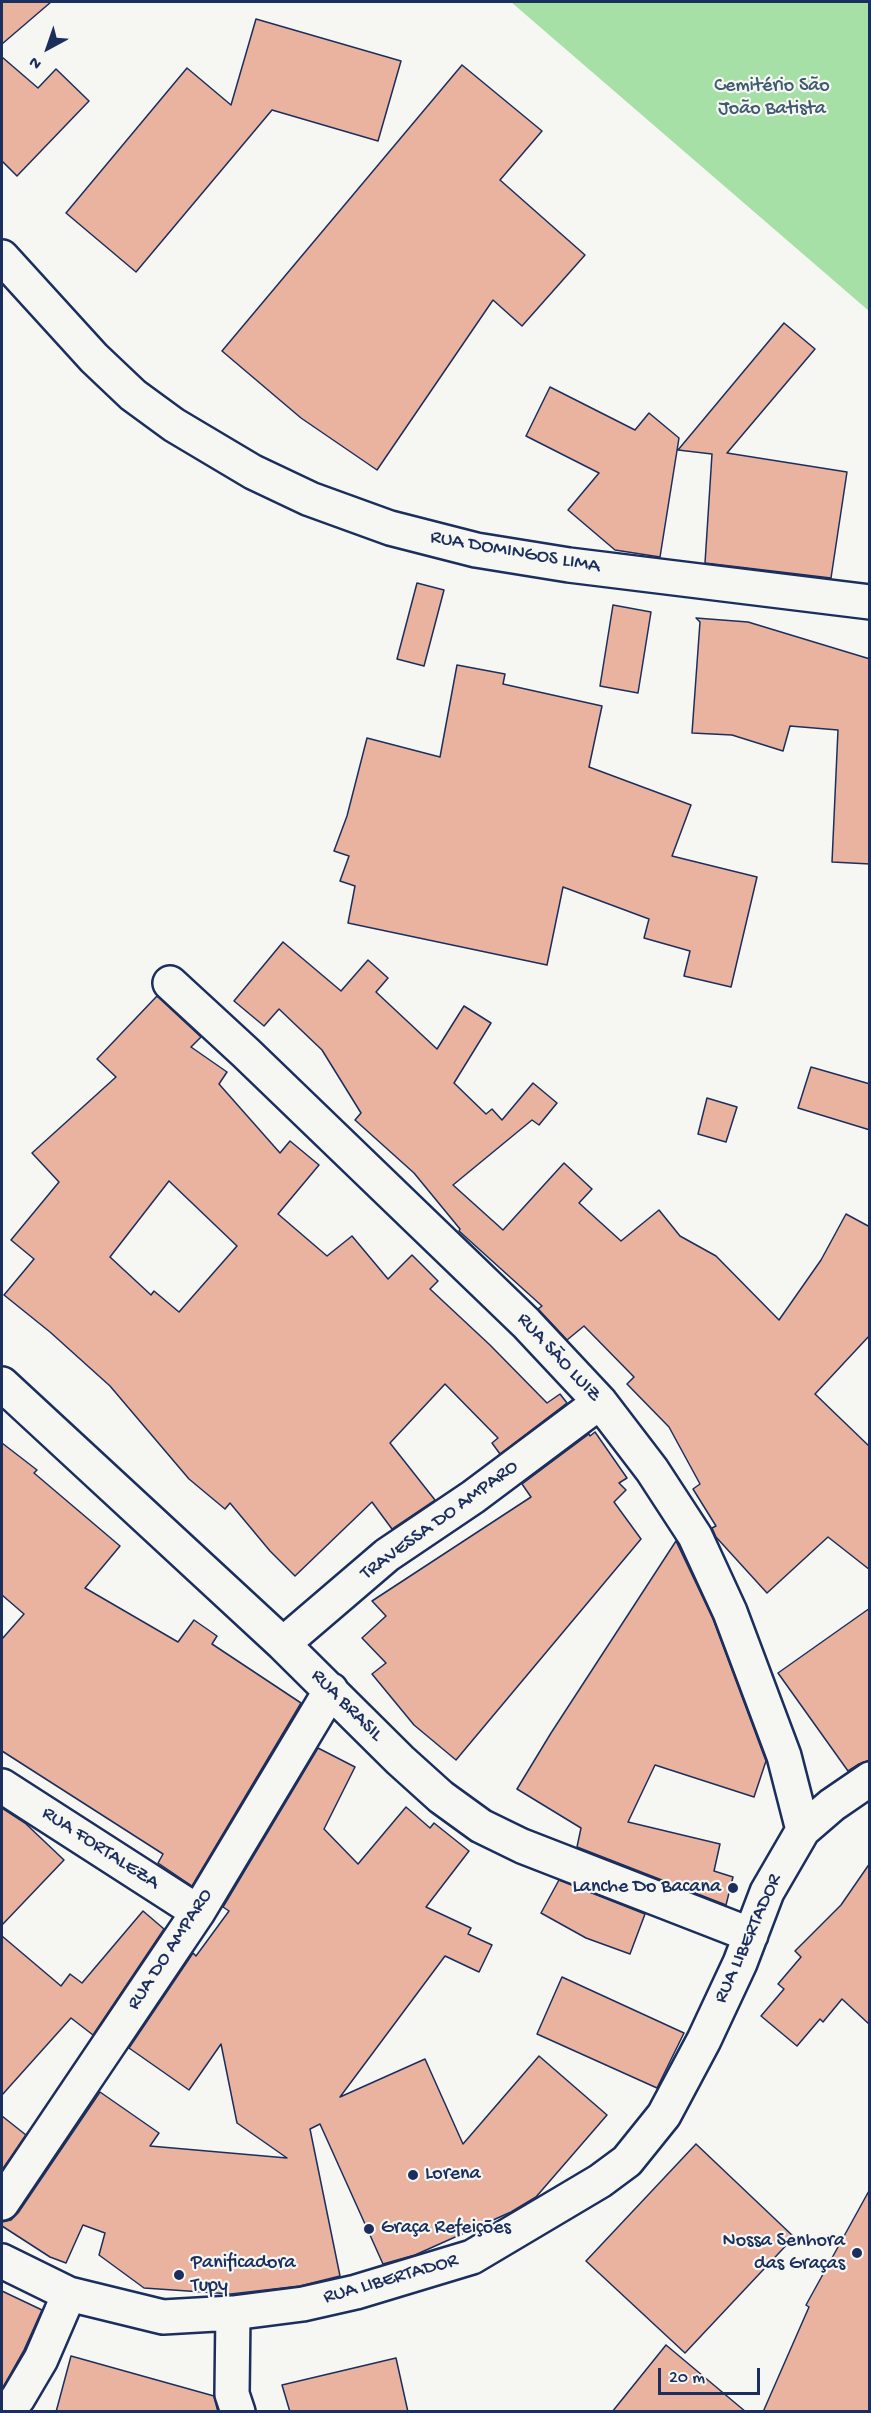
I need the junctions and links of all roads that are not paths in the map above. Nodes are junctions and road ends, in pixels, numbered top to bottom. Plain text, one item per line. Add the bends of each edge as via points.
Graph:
1 (2, 257) edge
2 (870, 602) edge
3 (170, 983) dead end
4 (2, 1384) edge
5 (600, 1402) junction
6 (283, 1644) junction
7 (331, 1690) junction
8 (870, 1779) edge
9 (2, 1786) edge
10 (803, 1830) junction
11 (198, 1912) junction
12 (751, 1935) junction
13 (2, 2203) edge
14 (2, 2261) edge
15 (69, 2294) junction
16 (233, 2313) junction
17 (7, 2412) edge
18 (238, 2412) edge

1 - 2 street, RUA DOMINGOS LIMA via 93,358 133,394 174,425 253,472 310,499 390,528 476,550 569,566
3 - 5 street, RUA SÃO LUIZ via 526,1323
4 - 6 street, RUA BRASIL
5 - 6 street, TRAVESSA DO AMPARO via 473,1497 387,1555
5 - 10 street, RUA SÃO LUIZ via 652,1470 695,1536 730,1612 773,1726
6 - 7 street, RUA BRASIL
7 - 11 street, RUA DO AMPARO
7 - 12 street, RUA BRASIL via 433,1790 481,1826 522,1846
8 - 10 street, RUA LIBERTADOR
9 - 11 street, RUA FORTALEZA
10 - 12 street, RUA LIBERTADOR via 767,1892
11 - 13 street, RUA DO AMPARO
12 - 16 street, RUA LIBERTADOR via 704,2040 664,2115 627,2161 600,2181 472,2257 356,2292
14 - 15 street, RUA LIBERTADOR
15 - 16 street, RUA LIBERTADOR via 163,2317
15 - 17 street via 41,2359
16 - 18 street via 232,2394

